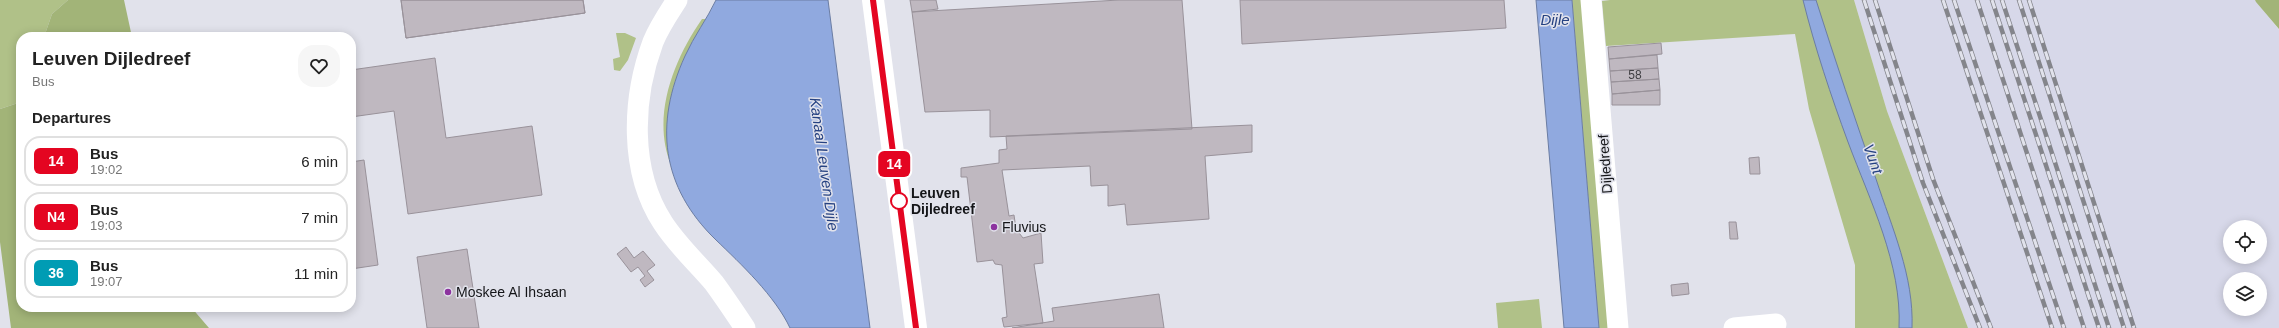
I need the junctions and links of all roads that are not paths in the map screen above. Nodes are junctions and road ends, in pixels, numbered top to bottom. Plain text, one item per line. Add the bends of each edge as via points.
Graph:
1 (677, 0) edge
2 (873, 0) edge
3 (1591, 0) edge
4 (1776, 324) dead end
5 (745, 328) edge
6 (916, 328) edge
7 (1618, 328) edge
8 (1734, 328) edge

1 - 5 street via 653,41 644,69 638,99 640,158 651,200 663,223 713,283
2 - 6 main road
3 - 7 street, Dijledreef
4 - 8 street

